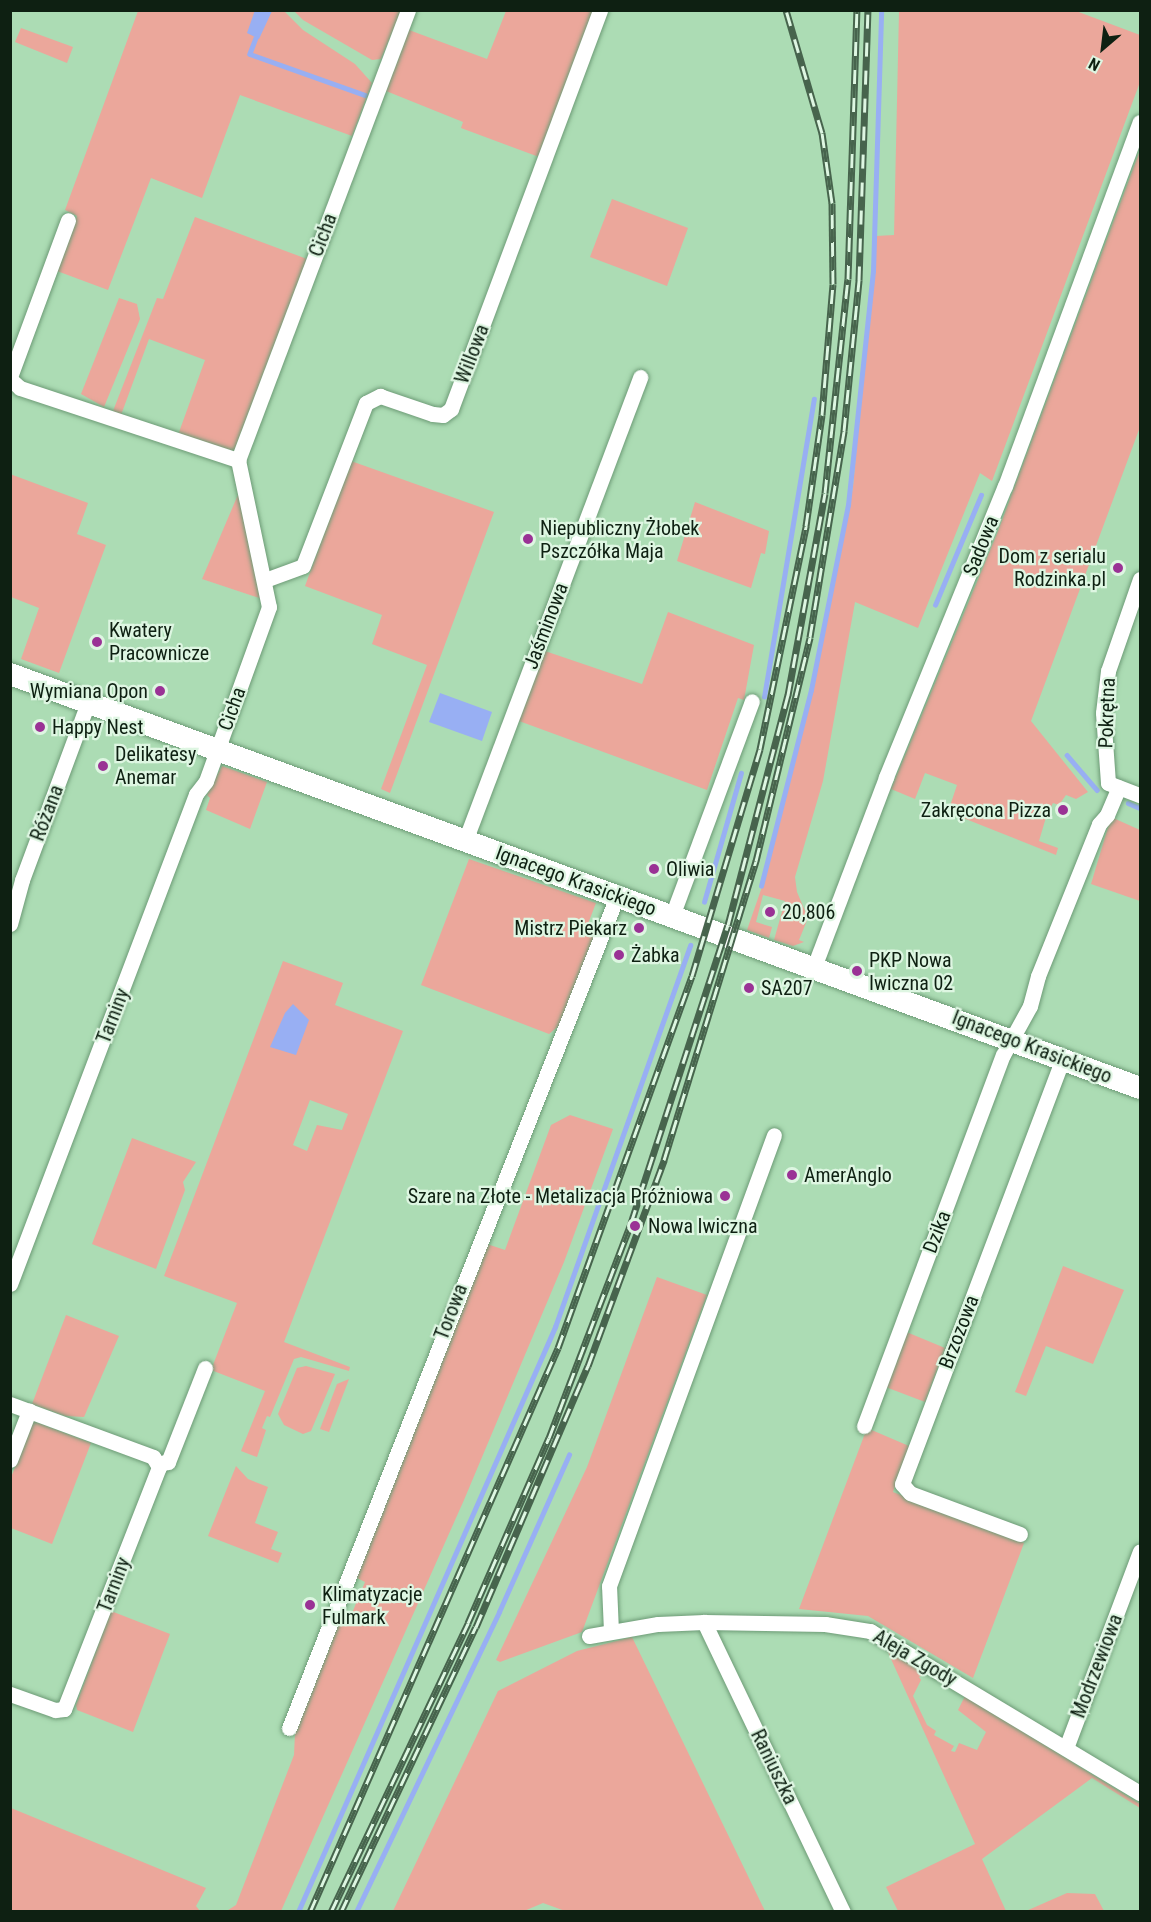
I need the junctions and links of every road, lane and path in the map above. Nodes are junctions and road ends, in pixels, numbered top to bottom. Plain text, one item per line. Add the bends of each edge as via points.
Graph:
1 (408, 10) edge
2 (600, 10) edge
3 (1140, 122) edge
4 (68, 220) dead end
5 (640, 377) dead end
6 (10, 378) edge
7 (238, 460) junction
8 (1140, 579) edge
9 (265, 580) junction
10 (10, 674) edge
11 (752, 701) dead end
12 (88, 703) junction
13 (217, 750) junction
14 (1114, 785) junction
15 (1140, 795) edge
16 (465, 841) junction
17 (617, 896) junction
18 (672, 916) junction
19 (10, 924) edge
20 (814, 966) junction
21 (1012, 1039) junction
22 (1063, 1059) junction
23 (1140, 1088) edge
24 (774, 1135) dead end
25 (10, 1284) edge
26 (205, 1368) dead end
27 (10, 1404) edge
28 (29, 1411) junction
29 (864, 1426) dead end
30 (10, 1460) edge
31 (159, 1463) junction
32 (1020, 1534) dead end
33 (1140, 1551) edge
34 (704, 1622) junction
35 (611, 1631) junction
36 (589, 1636) dead end
37 (10, 1694) edge
38 (289, 1728) dead end
39 (1066, 1748) junction
40 (1140, 1793) edge
41 (843, 1911) edge

1 - 7 street, Cicha
2 - 9 street, Willowa via 451,409 438,415 380,396 366,403 303,566
3 - 20 street, Sadowa via 1005,486 885,777
4 - 6 street
5 - 16 street, Jaśminowa
6 - 7 street via 20,388
7 - 9 street, Cicha
8 - 14 street, Pokrętna via 1120,629 1104,695
9 - 13 street, Cicha via 269,607
10 - 12 street, Ignacego Krasickiego
11 - 18 street
12 - 13 street, Ignacego Krasickiego
12 - 19 street, Różana via 22,880
13 - 16 street, Ignacego Krasickiego
13 - 25 street, Tarniny via 206,781 196,794
14 - 15 street
14 - 21 street, Dzika via 1107,815 1099,824 1038,976 1030,1006
16 - 17 street, Ignacego Krasickiego
17 - 18 street, Ignacego Krasickiego
17 - 38 street, Torowa
18 - 20 street, Ignacego Krasickiego
20 - 21 street, Ignacego Krasickiego
21 - 22 street, Ignacego Krasickiego
21 - 29 street, Dzika
22 - 23 street, Ignacego Krasickiego
22 - 32 street, Brzozowa via 902,1484 909,1493
24 - 35 street via 609,1586
26 - 31 street, Tarniny via 168,1462
27 - 28 street
28 - 30 street
28 - 31 street via 153,1457
31 - 37 street, Tarniny via 66,1706 55,1710
33 - 39 street, Modrzewiowa
34 - 35 street, Aleja Zgody
34 - 39 street, Aleja Zgody via 825,1624 870,1631
34 - 41 street, Raniuszka
35 - 36 street, Aleja Zgody
39 - 40 street, Aleja Zgody

